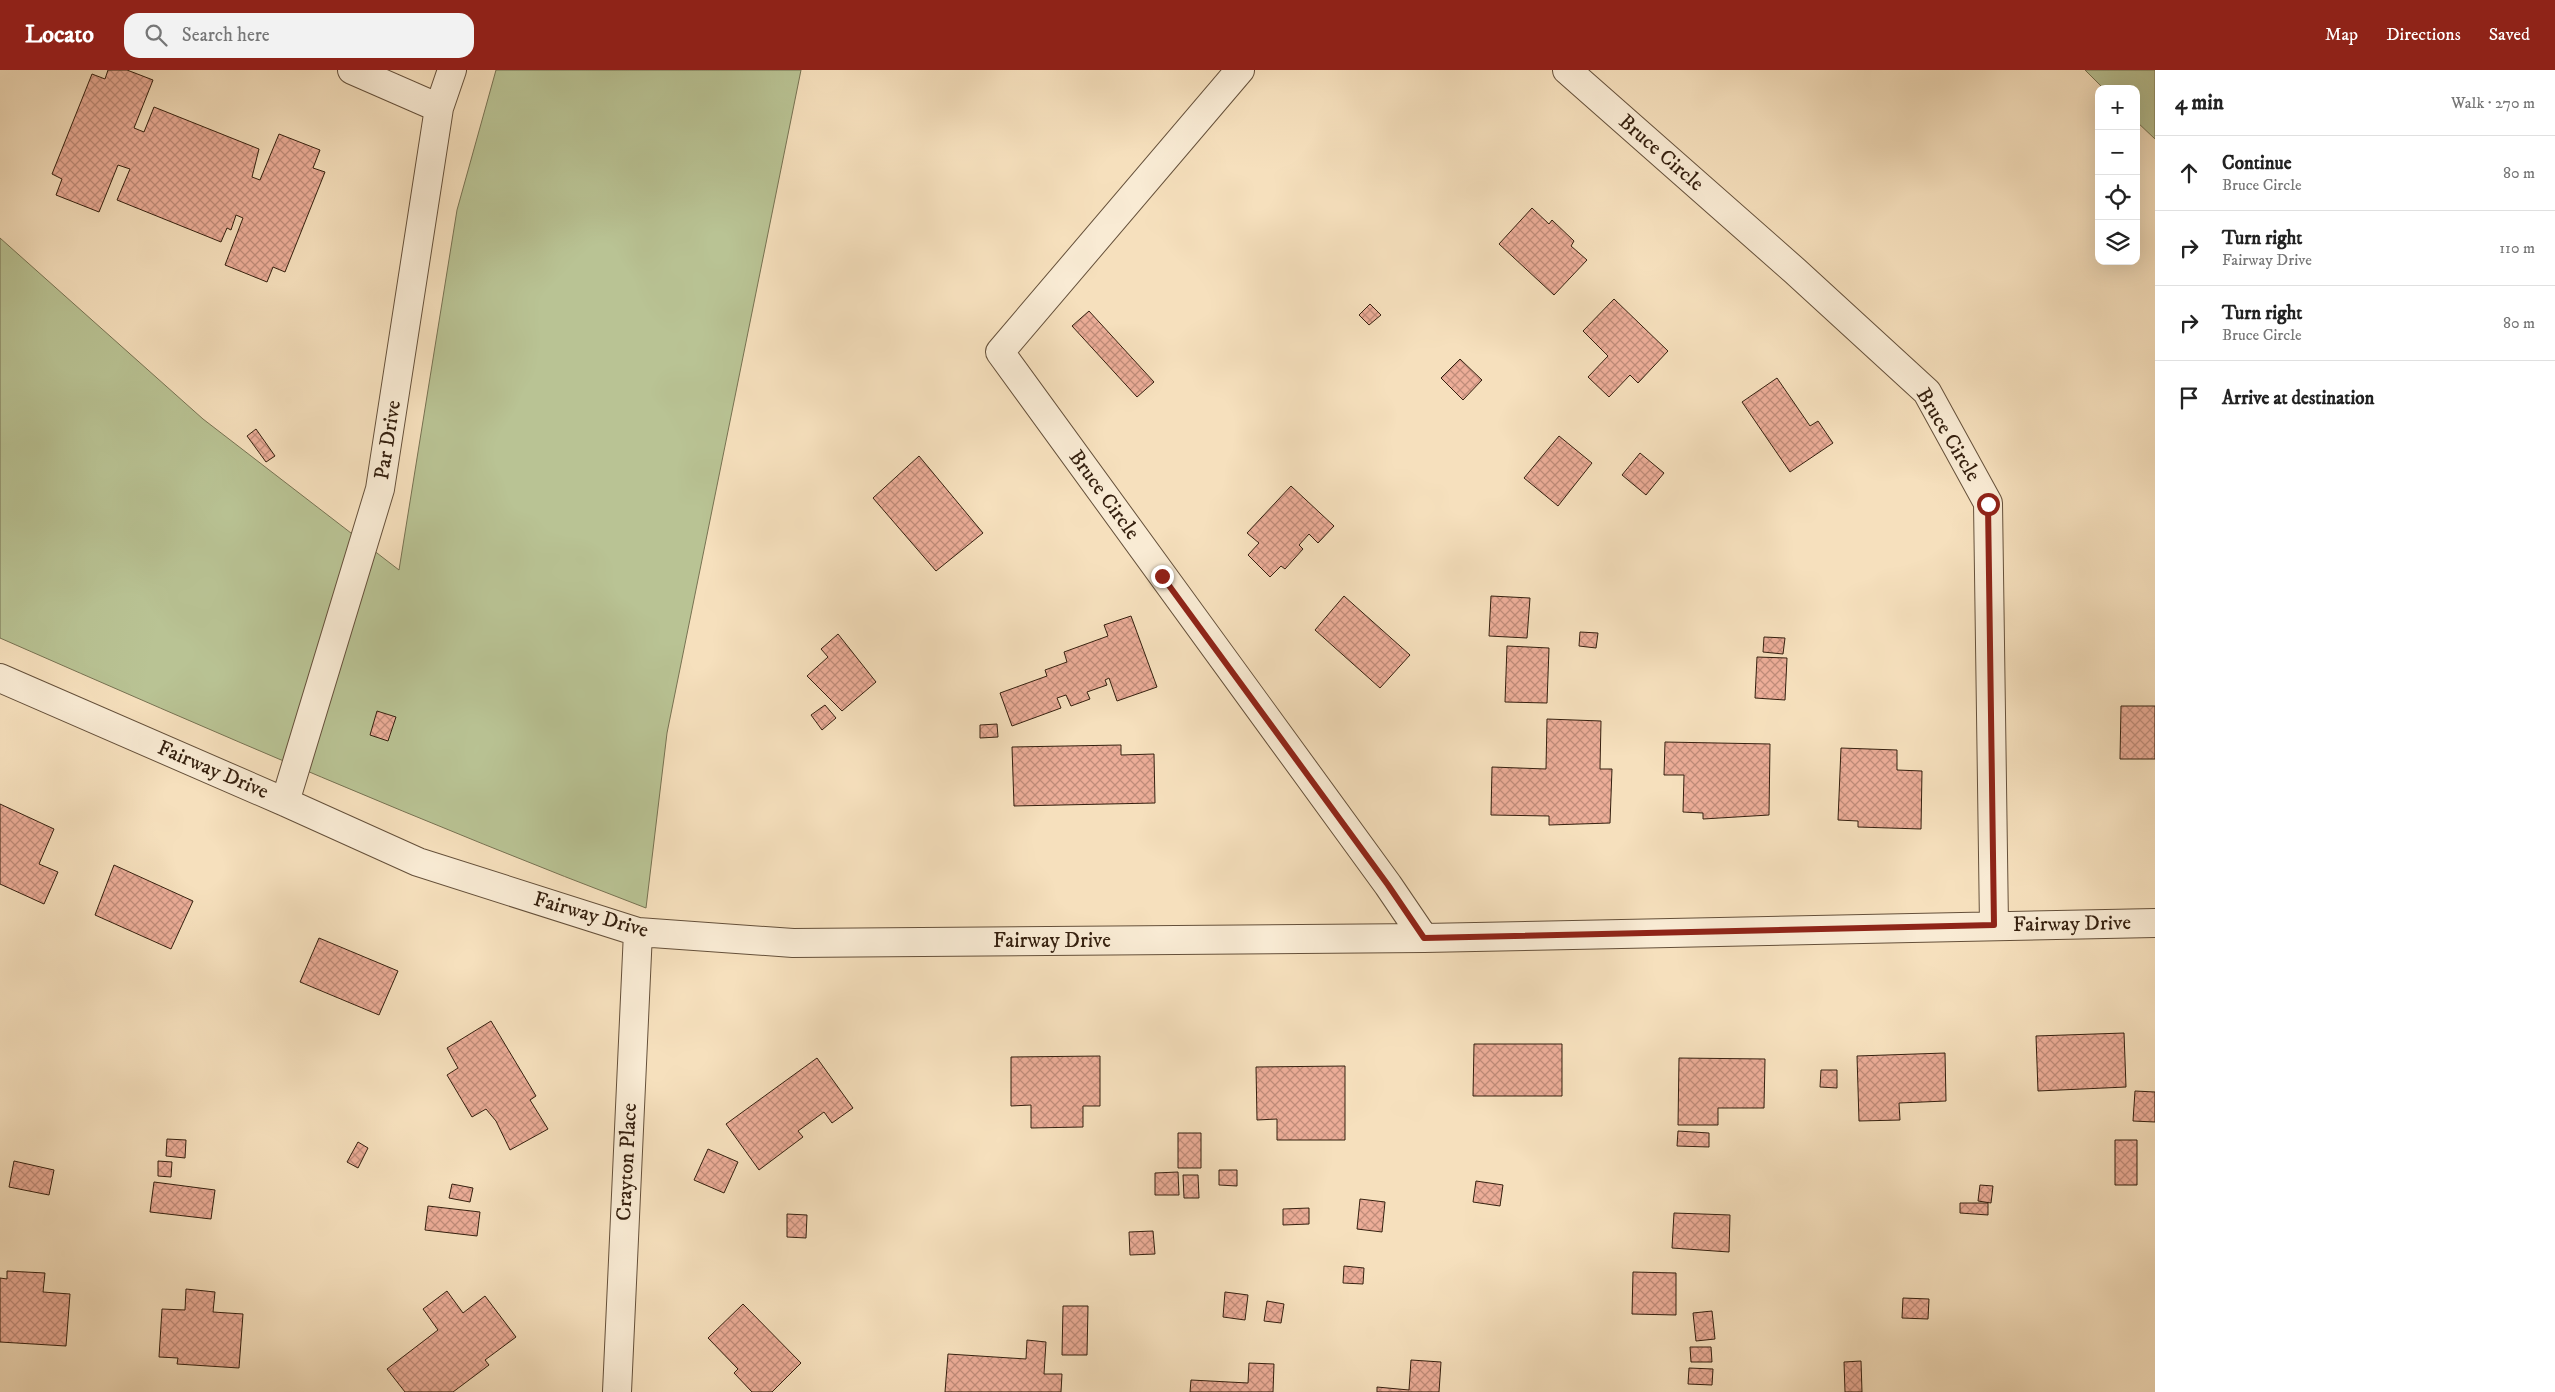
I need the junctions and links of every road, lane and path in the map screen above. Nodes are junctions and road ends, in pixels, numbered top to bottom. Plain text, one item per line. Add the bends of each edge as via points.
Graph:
1 (352, 70) edge
2 (452, 70) edge
3 (1240, 70) edge
4 (1566, 70) edge
5 (439, 108) junction
6 (0, 678) edge
7 (285, 802) junction
8 (2155, 923) edge
9 (1994, 925) junction
10 (638, 932) junction
11 (1424, 938) junction
12 (617, 1392) edge

1 - 5 street
2 - 5 street, Par Drive
3 - 11 street, Bruce Circle via 1000,352
4 - 9 street, Bruce Circle via 1795,270 1927,392 1988,504
5 - 7 street, Par Drive via 380,489
6 - 7 street, Fairway Drive
7 - 10 street, Fairway Drive via 418,862
8 - 9 street, Fairway Drive
9 - 11 street, Fairway Drive
10 - 11 street, Fairway Drive via 793,943
10 - 12 street, Crayton Place

